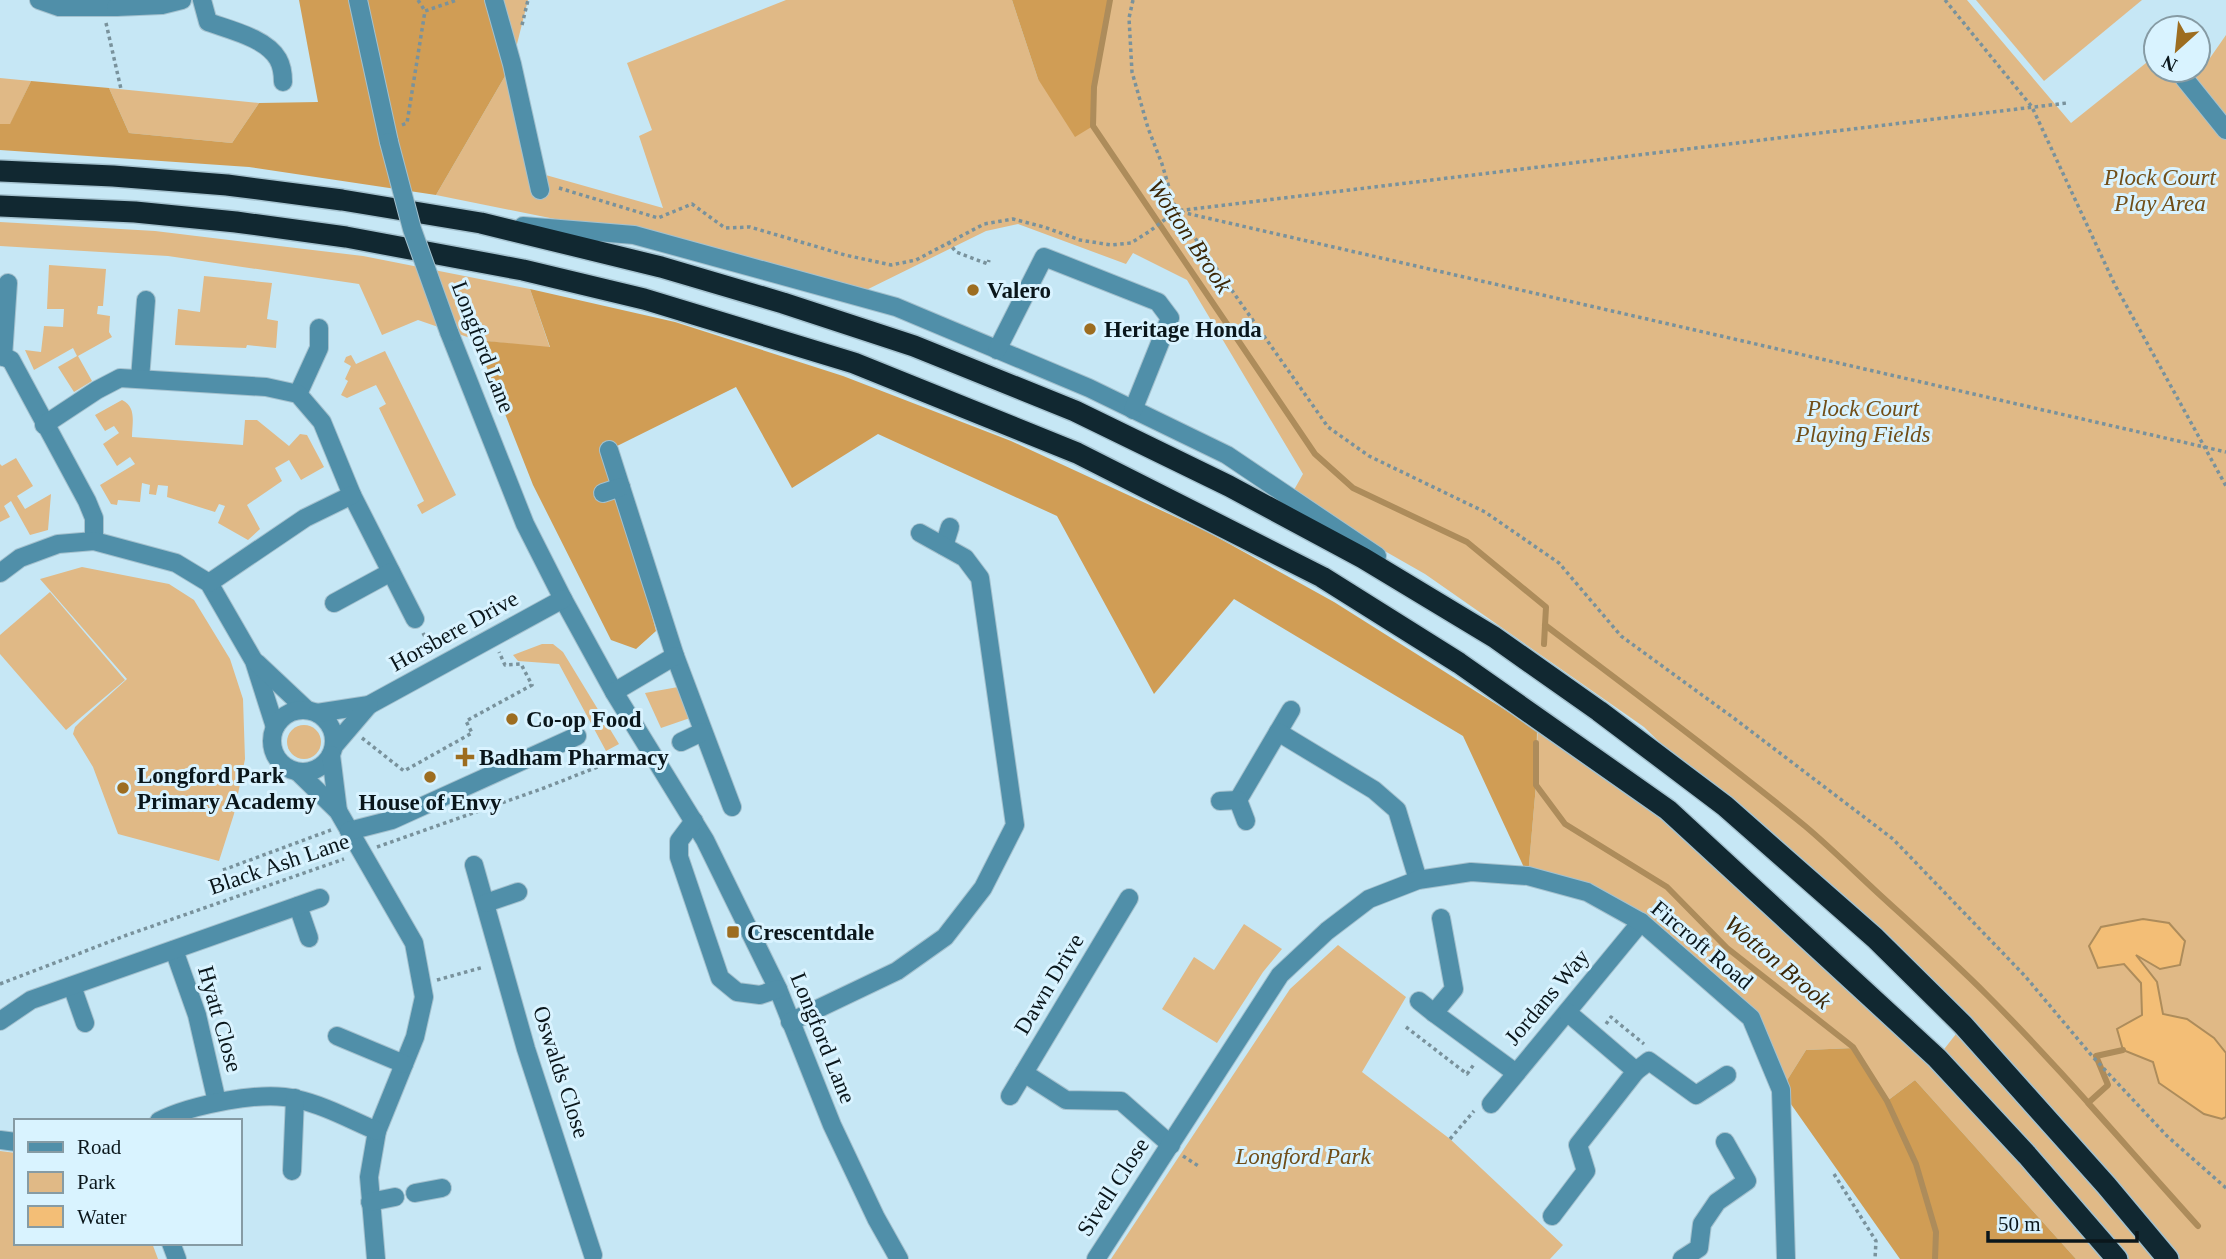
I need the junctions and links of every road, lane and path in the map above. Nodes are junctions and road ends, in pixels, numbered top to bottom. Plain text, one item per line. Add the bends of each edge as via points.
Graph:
1 (38, 0) edge
2 (182, 0) edge
3 (202, 0) edge
4 (358, 0) edge
5 (418, 0) edge
6 (457, 0) edge
7 (495, 0) edge
8 (1133, 0) edge
9 (1945, 0) edge
10 (112, 4) edge
11 (425, 11) junction
12 (284, 82) dead end
13 (2189, 84) edge
14 (121, 89) dead end
15 (2067, 103) dead end
16 (2032, 107) junction
17 (2226, 130) edge
18 (388, 139) junction
19 (0, 171) edge
20 (538, 185) joint
21 (0, 206) edge
22 (1176, 211) junction
23 (481, 223) junction
24 (948, 242) junction
25 (989, 260) dead end
26 (8, 283) dead end
27 (146, 300) dead end
28 (319, 328) dead end
29 (997, 350) junction
30 (2, 356) edge
31 (140, 379) junction
32 (298, 394) junction
33 (1133, 410) junction
34 (44, 425) junction
35 (2204, 446) junction
36 (609, 450) dead end
37 (2226, 452) edge
38 (2226, 486) edge
39 (621, 487) junction
40 (603, 493) dead end
41 (352, 495) junction
42 (950, 527) dead end
43 (920, 533) dead end
44 (93, 541) junction
45 (944, 546) junction
46 (391, 572) junction
47 (0, 573) edge
48 (209, 583) junction
49 (562, 600) junction
50 (334, 603) dead end
51 (415, 619) joint
52 (1494, 637) junction
53 (675, 656) junction
54 (502, 658) dead end
55 (254, 660) junction
56 (441, 666) junction
57 (614, 692) junction
58 (369, 705) junction
59 (1291, 710) dead end
60 (312, 712) junction
61 (275, 727) junction
62 (349, 728) junction
63 (702, 732) junction
64 (1278, 732) junction
65 (577, 736) dead end
66 (681, 742) dead end
67 (648, 747) junction
68 (332, 750) junction
69 (298, 772) junction
70 (732, 807) dead end
71 (694, 821) junction
72 (1246, 821) dead end
73 (345, 822) junction
74 (362, 853) junction
75 (474, 866) dead end
76 (223, 870) dead end
77 (1418, 880) junction
78 (518, 892) dead end
79 (320, 898) dead end
80 (1129, 898) dead end
81 (486, 903) junction
82 (298, 906) junction
83 (1441, 918) dead end
84 (1641, 922) junction
85 (309, 938) dead end
86 (174, 950) junction
87 (502, 962) junction
88 (0, 984) edge
89 (422, 984) junction
90 (72, 986) junction
91 (778, 989) junction
92 (1419, 1001) dead end
93 (1567, 1012) junction
94 (1434, 1013) junction
95 (0, 1021) edge
96 (790, 1022) junction
97 (85, 1023) dead end
98 (1406, 1027) dead end
99 (337, 1036) dead end
100 (1595, 1036) junction
101 (1651, 1050) dead end
102 (1485, 1051) junction
103 (404, 1064) junction
104 (1636, 1071) junction
105 (1024, 1073) junction
106 (1516, 1073) junction
107 (1727, 1075) dead end
108 (1010, 1096) dead end
109 (295, 1098) junction
110 (217, 1102) junction
111 (1491, 1104) joint
112 (165, 1119) edge
113 (377, 1131) junction
114 (1450, 1139) dead end
115 (1725, 1142) dead end
116 (1171, 1145) junction
117 (292, 1171) dead end
118 (1834, 1174) dead end
119 (442, 1188) dead end
120 (2226, 1188) edge
121 (415, 1194) dead end
122 (395, 1197) dead end
123 (370, 1202) junction
124 (1552, 1216) dead end
125 (594, 1258) edge
126 (376, 1259) edge
127 (899, 1259) edge
128 (1096, 1259) edge
129 (1682, 1259) edge
130 (1786, 1259) edge
131 (1875, 1259) edge
132 (2117, 1259) edge
133 (2168, 1259) edge

1 - 10 street via 59,7
2 - 10 street via 162,5
3 - 12 street via 208,22 235,31 277,57
4 - 18 street, Longford Lane
5 - 11 path
6 - 11 path
7 - 20 street
8 - 22 path via 1129,18 1132,72
9 - 16 path
10 - 14 path
11 - 18 path via 407,123
13 - 17 street
15 - 16 path
16 - 22 path
16 - 35 path via 2115,285
18 - 49 street, Longford Lane, bridge via 412,229 449,332 525,524
19 - 23 highway via 228,185
20 - 24 path via 658,218 692,204 725,228 750,227 891,265 916,260
21 - 132 highway via 236,222 523,270 645,299 854,363 1077,453 1322,577 1459,663 1668,810 1937,1058
22 - 24 path via 1131,243 1111,246 1013,219 984,224
22 - 35 path
22 - 120 path via 1328,427 1369,456 1485,512 1559,563 1621,636 1893,839 2025,976 2167,1136
23 - 29 street via 634,235 896,307
23 - 52 highway via 661,267 914,345 1074,411 1229,486 1351,551
24 - 25 path via 957,252 988,264
26 - 30 street
27 - 31 street
28 - 32 street via 319,348
29 - 33 street
29 - 33 street via 1044,257 1158,302 1170,318
30 - 34 street via 10,360
31 - 32 street via 266,387
31 - 34 street via 120,378
32 - 41 street via 322,422
33 - 52 street via 1227,455
34 - 44 street via 94,518
35 - 37 path
35 - 38 path
36 - 39 street
39 - 40 street
39 - 53 street
41 - 46 street
41 - 48 street via 305,518
42 - 45 street
43 - 45 street
44 - 47 street via 58,544 20,558
44 - 48 street via 176,563
45 - 96 street via 965,558 980,578 1015,825 983,888 945,937 897,971
46 - 50 street
46 - 51 street
48 - 55 street
49 - 56 street, Horsbere Drive
49 - 57 street, Longford Lane
51 - 56 path
52 - 133 highway via 1725,806 1875,938 1963,1025
53 - 57 street
53 - 63 street
54 - 62 path via 505,665 520,664 532,685 466,721 472,733 404,771
55 - 60 street
55 - 61 street
56 - 58 street, Horsbere Drive
57 - 67 street, Longford Lane
58 - 60 street, Horsbere Drive
58 - 62 street, Horsbere Drive
59 - 64 street
60 - 61 street via 288,713
60 - 68 street via 330,727
61 - 69 street via 275,756
62 - 68 street, Horsbere Drive
63 - 66 street
63 - 70 street
64 - 72 street via 1229,801
64 - 77 street via 1374,790 1397,810
65 - 73 street via 392,820
67 - 71 street, Longford Lane
67 - 74 path, Black Ash Lane
68 - 69 street via 317,769
68 - 73 street
69 - 73 street
71 - 91 street, Longford Lane
71 - 91 street via 679,841 679,857 720,978 737,992 761,995
73 - 74 street
73 - 76 path
74 - 88 path, Black Ash Lane
74 - 89 street via 414,943
75 - 81 street, Oswalds Close
77 - 84 street, Fircroft Road via 1471,872 1528,876 1587,891
77 - 116 street, Fircroft Road via 1369,899 1280,975
78 - 81 street
79 - 82 street, Hyatt Close
80 - 105 street, Dawn Drive
81 - 87 street, Oswalds Close
82 - 85 street
82 - 86 street, Hyatt Close
83 - 94 street via 1454,989
84 - 93 street, Jordans Way
84 - 130 street, Fircroft Road via 1751,1018 1781,1090
86 - 90 street, Hyatt Close
86 - 110 street, Hyatt Close via 197,1016
87 - 89 path
87 - 125 street, Oswalds Close
89 - 103 street via 424,997
90 - 95 street, Hyatt Close via 31,1000
90 - 97 street
91 - 96 street, Longford Lane
92 - 94 street
93 - 100 street
93 - 106 street, Jordans Way
94 - 102 street
96 - 127 street, Longford Lane via 832,1125
98 - 102 path via 1467,1074
99 - 103 street
100 - 101 path via 1611,1017
100 - 104 street
102 - 106 street
103 - 113 street
104 - 107 street via 1649,1061 1696,1095
104 - 124 street via 1578,1145 1586,1171
105 - 108 street, Dawn Drive
105 - 116 street, Sivell Close via 1066,1100 1121,1101
106 - 111 street, Jordans Way
109 - 110 street, Hyatt Close
109 - 113 street, Hyatt Close
109 - 117 street
110 - 112 street, Hyatt Close
111 - 114 path via 1480,1105
113 - 123 street
115 - 129 street via 1746,1181 1717,1202 1702,1224 1699,1248
116 - 128 street, Sivell Close
118 - 131 path via 1876,1241
119 - 121 street
122 - 123 street
123 - 126 street

